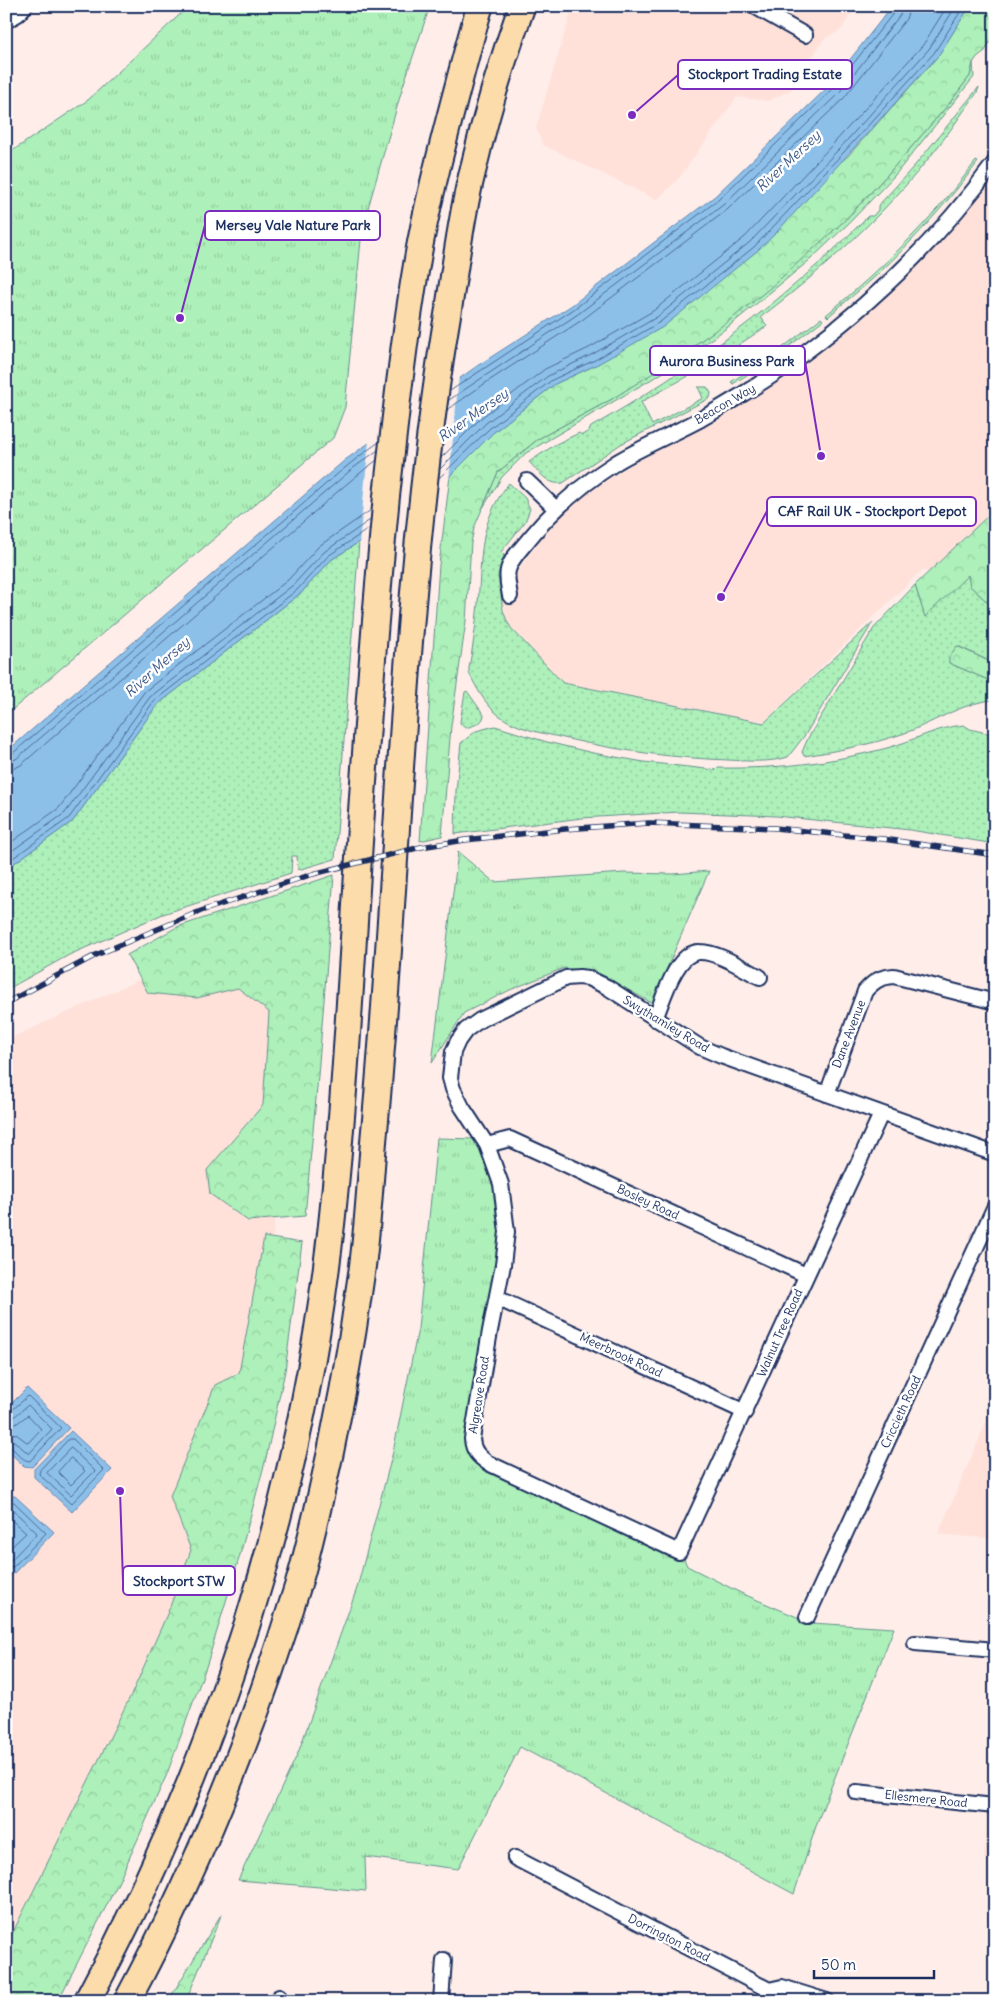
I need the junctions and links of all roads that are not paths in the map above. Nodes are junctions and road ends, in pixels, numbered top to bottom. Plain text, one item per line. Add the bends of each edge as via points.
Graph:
1 (480, 6) edge
2 (522, 6) edge
3 (754, 6) edge
4 (805, 35) dead end
5 (995, 162) edge
6 (527, 481) dead end
7 (556, 509) junction
8 (510, 596) dead end
9 (760, 978) dead end
10 (995, 1002) edge
11 (656, 1019) junction
12 (827, 1094) junction
13 (881, 1114) junction
14 (487, 1145) junction
15 (995, 1154) edge
16 (995, 1206) edge
17 (806, 1275) junction
18 (498, 1298) junction
19 (745, 1412) junction
20 (679, 1552) joint
21 (807, 1617) dead end
22 (915, 1643) dead end
23 (995, 1650) edge
24 (856, 1792) dead end
25 (995, 1806) edge
26 (514, 1858) dead end
27 (444, 1960) dead end
28 (765, 1996) edge
29 (87, 2001) edge
30 (128, 2001) edge
31 (441, 2001) edge
32 (827, 2001) edge

1 - 29 highway via 441,151 418,254 396,406 380,560 332,1222 315,1343 269,1554 232,1673 180,1810 118,1944
2 - 30 highway via 471,176 438,372 420,529 377,1112 362,1265 335,1435 301,1578 258,1709 183,1891
3 - 4 street
5 - 7 street, Beacon Way via 919,253 872,298 803,354 747,392 618,462 579,488
6 - 7 street
7 - 8 street, Beacon Way via 509,566
9 - 11 street via 716,956 693,953 677,967
10 - 12 street, Dane Avenue via 894,976 874,981 866,991
11 - 12 street, Swythamley Road via 700,1047
11 - 14 street, Swythamley Road via 607,987 579,977 566,978 466,1030 453,1052 450,1078 462,1107
12 - 13 street, Swythamley Road
13 - 15 street, Swythamley Road
13 - 17 street, Walnut Tree Road
14 - 17 street, Bosley Road via 510,1139
14 - 18 street, Algreave Road via 501,1184 507,1232
16 - 21 street, Criccieth Road
17 - 19 street, Walnut Tree Road
18 - 19 street, Meerbrook Road
18 - 20 street, Algreave Road via 472,1439 479,1457
19 - 20 street, Walnut Tree Road
22 - 23 street
24 - 25 street, Ellesmere Road
26 - 28 street, Dorrington Road
27 - 31 street
28 - 32 street, Dorrington Road via 782,1987

